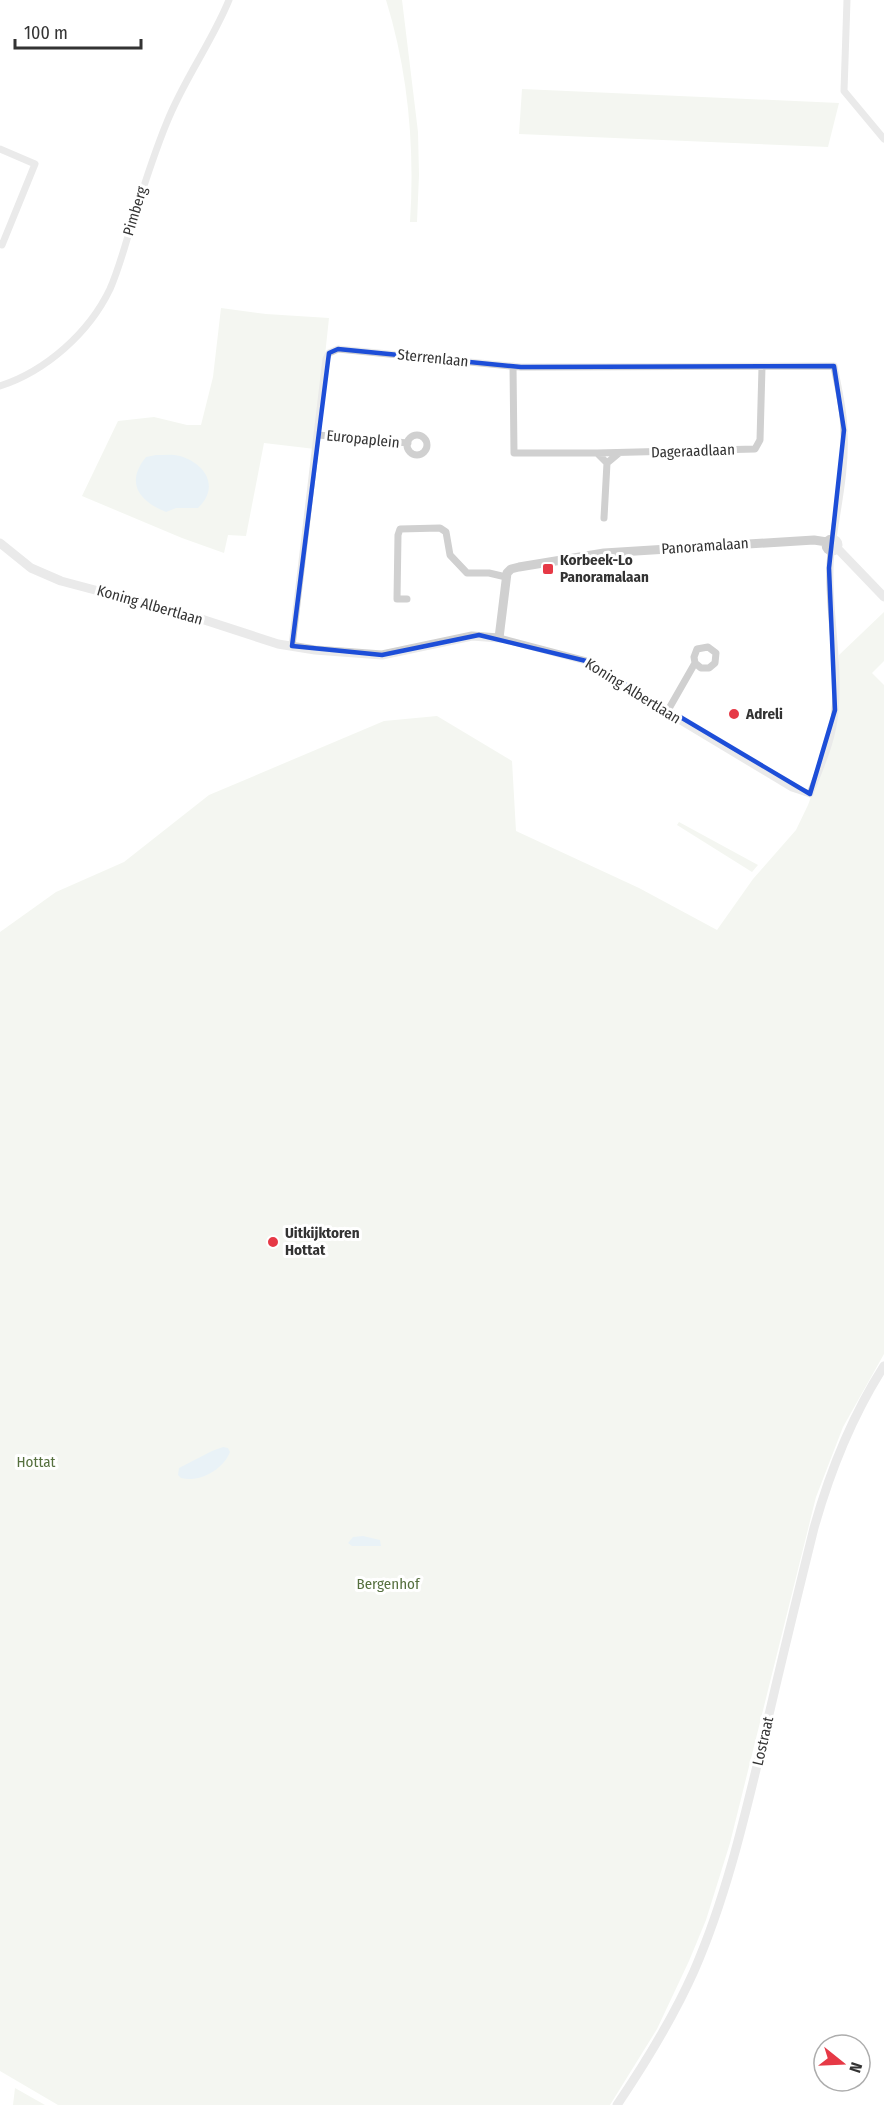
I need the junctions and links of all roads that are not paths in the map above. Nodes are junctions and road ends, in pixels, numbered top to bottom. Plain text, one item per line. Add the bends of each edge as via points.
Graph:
1 (228, 0) edge
2 (847, 0) edge
3 (884, 139) edge
4 (0, 149) edge
5 (1, 246) edge
6 (513, 366) junction
7 (762, 366) junction
8 (0, 386) edge
9 (318, 435) junction
10 (408, 444) dead end
11 (597, 453) junction
12 (619, 453) junction
13 (607, 463) junction
14 (604, 518) dead end
15 (0, 543) edge
16 (832, 545) junction
17 (506, 577) junction
18 (884, 597) edge
19 (407, 599) dead end
20 (499, 638) junction
21 (292, 646) junction
22 (695, 663) dead end
23 (667, 712) junction
24 (884, 1366) edge
25 (617, 2105) edge

1 - 8 street, Pimberg via 170,115 146,175 115,277 101,305 56,355
2 - 3 street via 844,91
4 - 5 street via 35,164
6 - 7 street, Sterrenlaan
6 - 9 street, Sterrenlaan via 338,349 327,358
6 - 11 street, Dageraadlaan via 514,453
7 - 12 street, Dageraadlaan via 760,440 755,449
7 - 16 street, Sterrenlaan via 834,366 844,430 844,464
9 - 10 street, Europaplein
9 - 21 street, Sterrenlaan
11 - 12 street, Dageraadlaan
11 - 13 street
12 - 13 street
13 - 14 street
15 - 21 street, Koning Albertlaan via 31,568 51,577
16 - 17 street, Panoramalaan via 814,540 604,553 519,567 509,570
16 - 18 street
16 - 23 street, Koning Albertlaan via 829,589 836,710 810,794 792,788
17 - 19 street via 467,573 450,555 446,532 440,528 400,530 398,599
17 - 20 street
20 - 21 street, Koning Albertlaan via 472,636 382,655
20 - 23 street, Koning Albertlaan via 586,661
22 - 23 street
24 - 25 street, Lostraat via 855,1416 813,1528 743,1823 709,1934 663,2032

